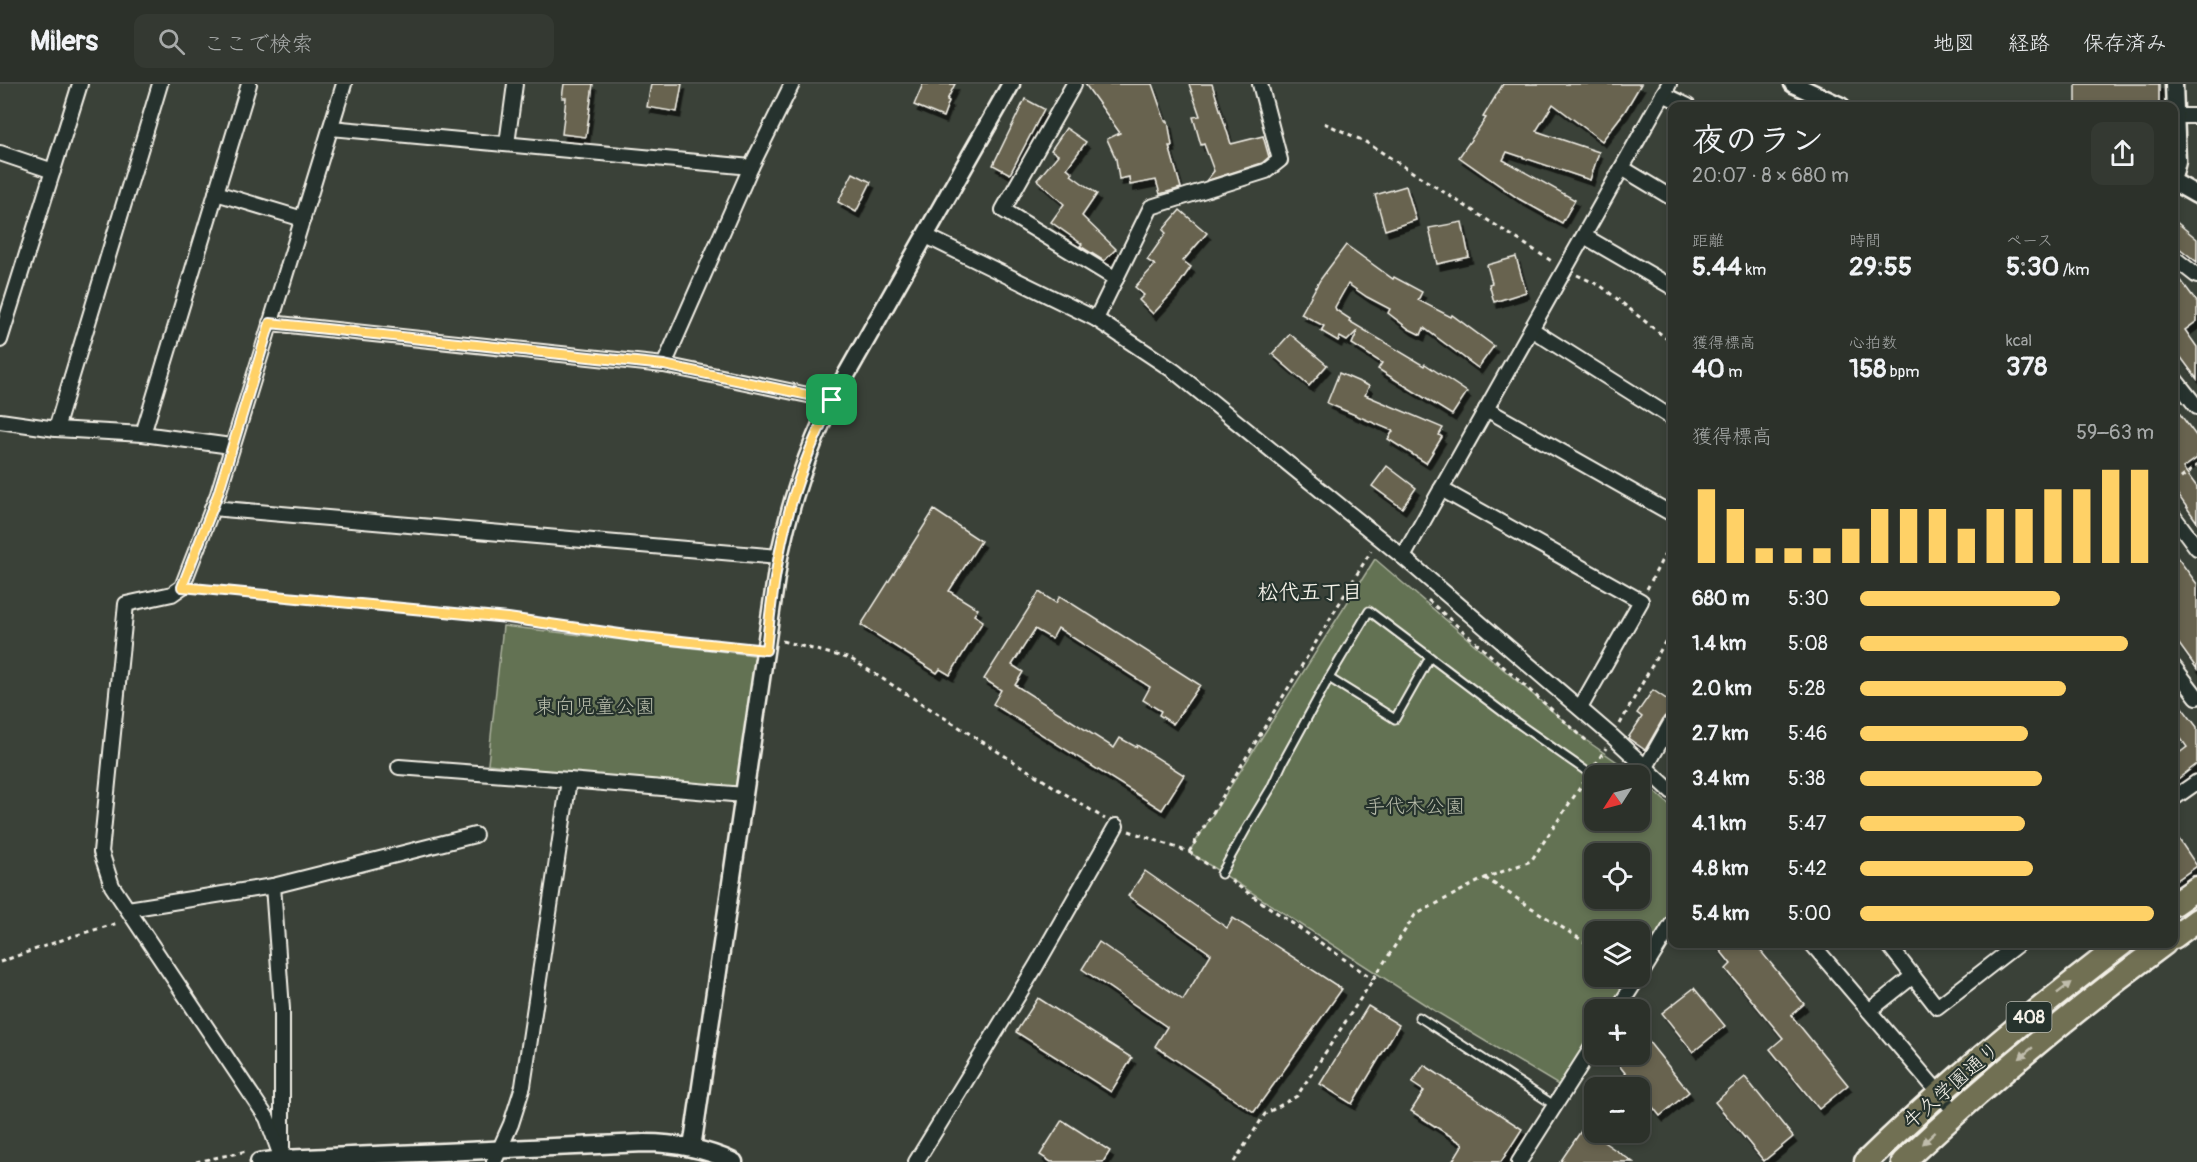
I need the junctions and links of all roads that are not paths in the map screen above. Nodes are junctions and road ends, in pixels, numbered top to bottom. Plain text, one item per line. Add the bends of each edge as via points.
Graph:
1 (80, 84) edge
2 (160, 84) edge
3 (249, 84) edge
4 (344, 84) edge
5 (515, 84) edge
6 (792, 84) edge
7 (1011, 84) edge
8 (1074, 84) edge
9 (1260, 84) edge
10 (1793, 84) edge
11 (2174, 84) edge
12 (1666, 89) edge
13 (1683, 102) edge
14 (1832, 102) edge
15 (2175, 102) edge
16 (2178, 116) edge
17 (2197, 116) edge
18 (331, 128) junction
19 (507, 144) junction
20 (0, 153) edge
21 (752, 167) junction
22 (1622, 168) junction
23 (53, 171) junction
24 (2178, 185) edge
25 (216, 193) junction
26 (2197, 195) edge
27 (1668, 196) edge
28 (303, 219) junction
29 (926, 236) junction
30 (1584, 236) junction
31 (2178, 261) edge
32 (2197, 276) edge
33 (1116, 279) junction
34 (1668, 285) edge
35 (1096, 319) junction
36 (270, 323) junction
37 (1531, 329) junction
38 (0, 340) edge
39 (664, 365) junction
40 (2178, 383) edge
41 (832, 400) junction
42 (2197, 407) edge
43 (1486, 409) junction
44 (1668, 415) edge
45 (0, 421) edge
46 (56, 429) junction
47 (143, 434) junction
48 (231, 446) junction
49 (1441, 489) junction
50 (212, 508) junction
51 (1668, 512) edge
52 (2178, 522) edge
53 (2197, 548) edge
54 (779, 557) junction
55 (1403, 557) junction
56 (1430, 657) junction
57 (2178, 672) edge
58 (1329, 678) junction
59 (2197, 697) edge
60 (1580, 708) junction
61 (1668, 728) edge
62 (1644, 765) edge
63 (1647, 765) edge
64 (399, 767) dead end
65 (1584, 770) edge
66 (1650, 771) edge
67 (569, 780) junction
68 (2197, 782) edge
69 (1668, 788) edge
70 (744, 795) junction
71 (2178, 795) edge
72 (1116, 826) road end
73 (475, 835) dead end
74 (1221, 874) road end
75 (273, 886) junction
76 (2197, 888) edge
77 (2178, 901) edge
78 (131, 913) junction
79 (2197, 920) edge
80 (1668, 930) edge
81 (2178, 934) edge
82 (1815, 948) edge
83 (1891, 948) edge
84 (2009, 948) edge
85 (2117, 948) edge
86 (2159, 948) edge
87 (1650, 959) edge
88 (1913, 976) junction
89 (1869, 1011) junction
90 (1419, 1017) dead end
91 (1584, 1059) edge
92 (1939, 1093) junction
93 (1554, 1105) junction
94 (1956, 1113) junction
95 (693, 1148) junction
96 (280, 1153) junction
97 (497, 1156) edge
98 (726, 1160) edge
99 (258, 1162) edge
100 (916, 1162) edge
101 (1519, 1162) edge
102 (1866, 1162) edge
103 (1903, 1162) edge

1 - 23 street
2 - 46 street
3 - 25 street
4 - 18 street
5 - 19 street
6 - 21 street
7 - 29 street
8 - 33 street via 1003,210
9 - 33 street via 1280,160 1266,171 1151,207
10 - 14 street
11 - 15 street
12 - 13 street
12 - 22 street
16 - 17 street
18 - 19 street
18 - 28 street
19 - 21 street
20 - 23 street
21 - 39 street
22 - 27 street
22 - 30 street
23 - 38 street
24 - 26 street
25 - 28 street
25 - 47 street
28 - 36 street
29 - 35 street
29 - 41 street
30 - 34 street
30 - 37 street
31 - 32 street
33 - 35 street
35 - 55 street via 1174,371
36 - 39 street
36 - 48 street
37 - 43 street
37 - 44 street
39 - 41 street
40 - 42 street
41 - 54 street via 813,440 790,507
43 - 49 street
43 - 51 street
45 - 46 street
46 - 47 street
47 - 48 street
48 - 50 street
49 - 55 street
49 - 60 street via 1641,601
50 - 54 street
50 - 78 street via 182,587 172,594 126,604 101,852 112,886
52 - 53 street
54 - 70 street
55 - 60 street
56 - 58 lane via 1395,719
56 - 58 lane via 1369,611
56 - 65 lane
57 - 59 street
58 - 74 lane
60 - 62 street
61 - 63 street
64 - 67 street
66 - 69 street
67 - 70 street
67 - 97 street via 523,1086
68 - 71 street
70 - 95 street
72 - 100 street
73 - 75 street
75 - 78 street
75 - 96 street via 282,1009
76 - 77 highway
78 - 96 street via 267,1118
79 - 81 highway
80 - 87 street
82 - 89 street
83 - 88 street
84 - 88 street via 1937,1007
92 -> 85 highway, 牛久学園通り / 408
86 -> 94 highway, 牛久学園通り / 408 via 2071,1015
88 - 89 street
89 - 92 street
90 - 93 lane
91 - 93 street
92 - 94 street
92 - 102 highway, 牛久学園通り / 408
93 - 101 street
94 -> 103 highway, 牛久学園通り / 408
95 - 97 street via 645,1143
95 - 98 street
96 - 97 street
96 - 99 street

